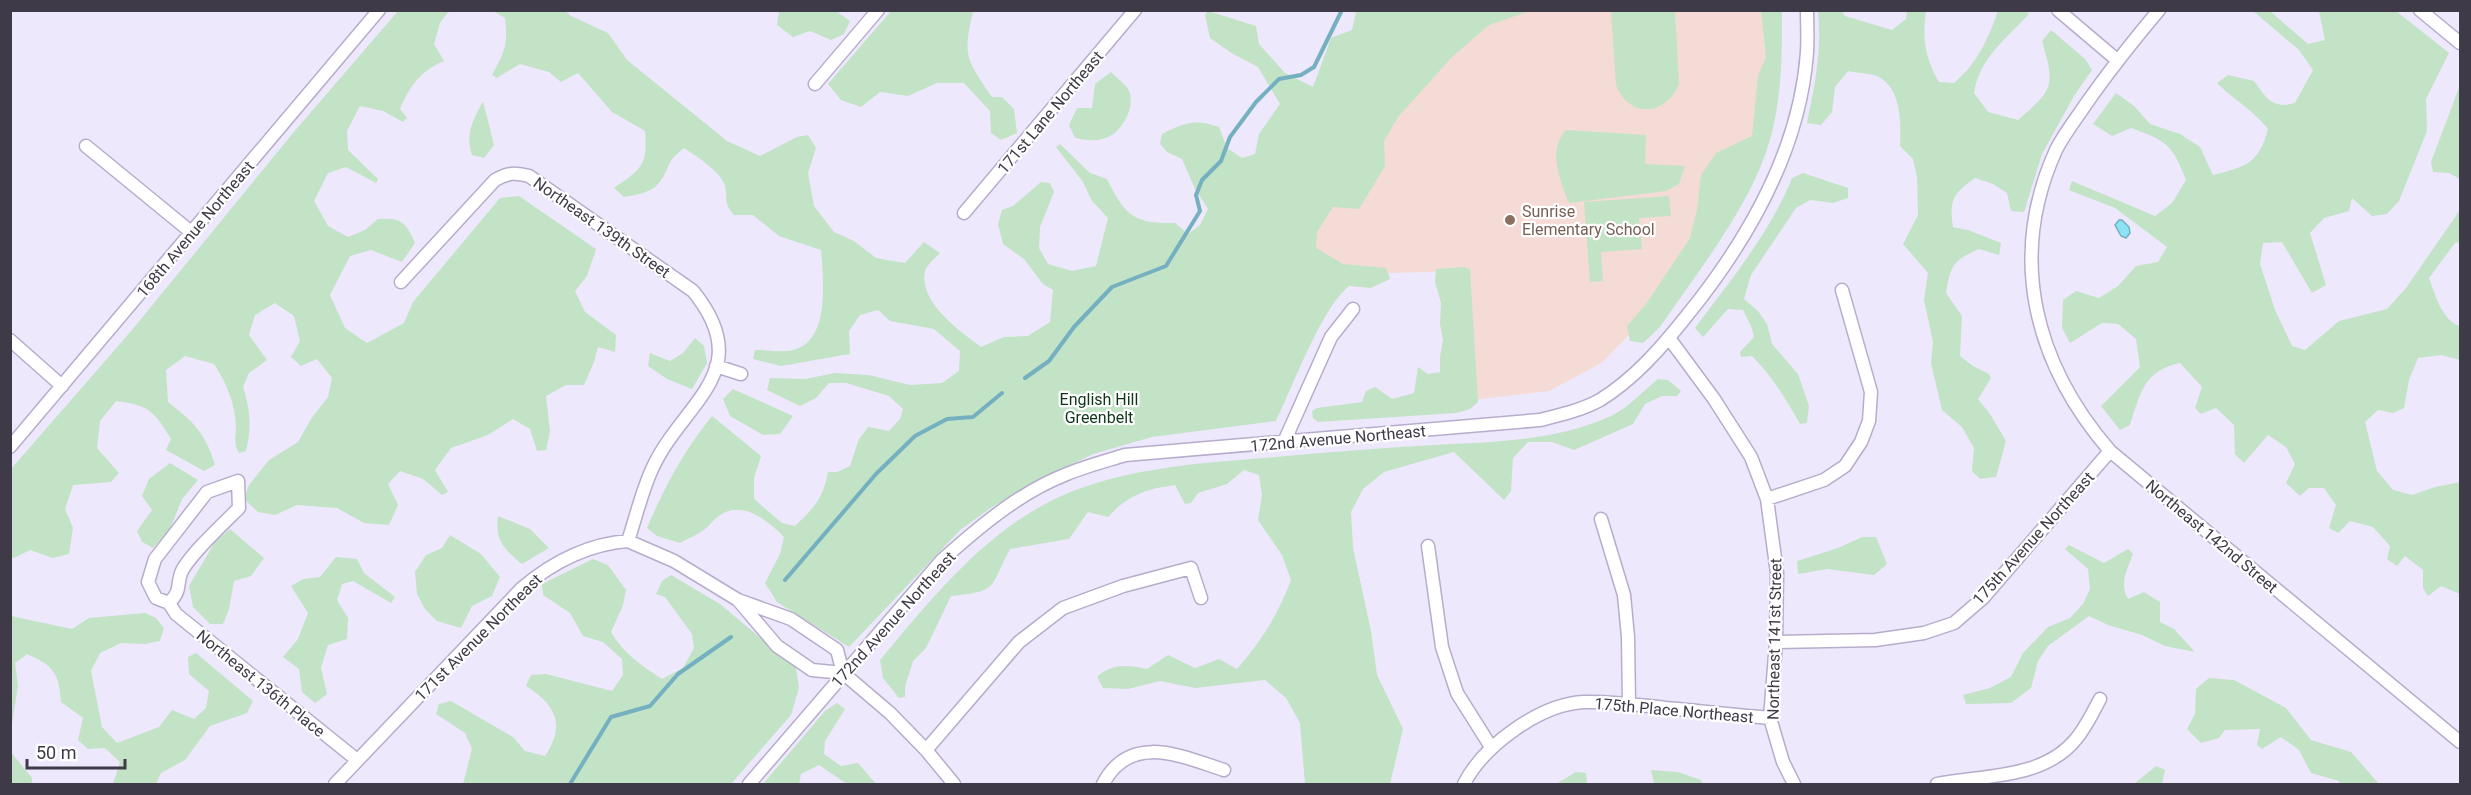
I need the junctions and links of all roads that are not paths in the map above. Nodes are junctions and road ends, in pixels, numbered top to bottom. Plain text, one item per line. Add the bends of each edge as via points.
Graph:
1 (379, 10) edge
2 (878, 10) edge
3 (1136, 10) edge
4 (1807, 10) edge
5 (2058, 10) edge
6 (2159, 10) edge
7 (2420, 10) edge
8 (2460, 43) edge
9 (2117, 60) junction
10 (814, 84) dead end
11 (86, 146) dead end
12 (964, 213) dead end
13 (191, 232) junction
14 (402, 282) dead end
15 (1842, 290) dead end
16 (1353, 309) dead end
17 (1669, 338) junction
18 (10, 340) edge
19 (716, 366) junction
20 (741, 374) dead end
21 (62, 386) junction
22 (1284, 442) junction
23 (10, 447) edge
24 (2110, 451) junction
25 (1767, 499) junction
26 (1601, 519) dead end
27 (628, 541) junction
28 (1428, 546) dead end
29 (1201, 598) dead end
30 (738, 600) junction
31 (169, 603) junction
32 (1776, 642) junction
33 (843, 674) junction
34 (2100, 699) dead end
35 (1629, 704) junction
36 (1770, 718) junction
37 (2460, 742) edge
38 (1491, 747) junction
39 (927, 750) junction
40 (357, 760) junction
41 (1224, 771) dead end
42 (335, 784) edge
43 (749, 784) edge
44 (954, 784) edge
45 (1103, 784) edge
46 (1464, 784) edge
47 (1794, 784) edge
48 (1937, 784) edge

1 - 13 street, 168th Avenue Northeast
2 - 10 street
3 - 12 street, 171st Lane Northeast
4 - 17 street, 172nd Avenue Northeast via 1807,52 1797,108 1781,163 1766,198 1731,256
5 - 9 street
6 - 9 street, Northeast 142nd Street
7 - 8 street
9 - 24 street, Northeast 142nd Street via 2057,149 2037,210 2033,244 2037,316 2048,352 2058,377
11 - 13 street
13 - 21 street, 168th Avenue Northeast
14 - 19 street, Northeast 139th Street via 495,180 516,172 529,176 693,291 716,328
15 - 25 street via 1871,392 1869,421 1845,466 1824,480
16 - 22 street via 1331,337
17 - 22 street, 172nd Avenue Northeast via 1639,370 1600,399 1540,420
17 - 25 street, Northeast 141st Street via 1751,457
18 - 21 street
19 - 20 street
19 - 27 street via 702,398 652,467
21 - 23 street, 168th Avenue Northeast
22 - 33 street, 172nd Avenue Northeast via 1125,455 1066,474 1018,500 972,533 942,560
24 - 32 street, 175th Avenue Northeast via 1983,598 1954,623 1924,633 1875,640
24 - 37 street, Northeast 142nd Street
25 - 32 street, Northeast 141st Street via 1777,573
26 - 35 street via 1624,595
27 - 30 street via 674,561
27 - 40 street, 171st Avenue Northeast via 588,549 541,572
28 - 38 street via 1442,647 1457,693
29 - 39 street via 1191,567 1063,608 1019,642
30 - 33 street via 777,646 812,670
30 - 33 street via 790,619 837,650
31 - 31 street, Northeast 136th Place via 178,593 182,572 239,508 238,481 207,492 155,559 148,582 156,598
31 - 40 street, Northeast 136th Place via 176,614
32 - 36 street, Northeast 141st Street
33 - 39 street
33 - 43 street, 172nd Avenue Northeast
34 - 48 street via 2076,739 2041,765
35 - 36 street, 175th Place Northeast
35 - 38 street, 175th Place Northeast via 1582,702 1563,706 1538,715
36 - 47 street, Northeast 141st Street
38 - 46 street, 175th Place Northeast
39 - 44 street
40 - 42 street, 171st Avenue Northeast
41 - 45 street via 1158,751 1121,761

